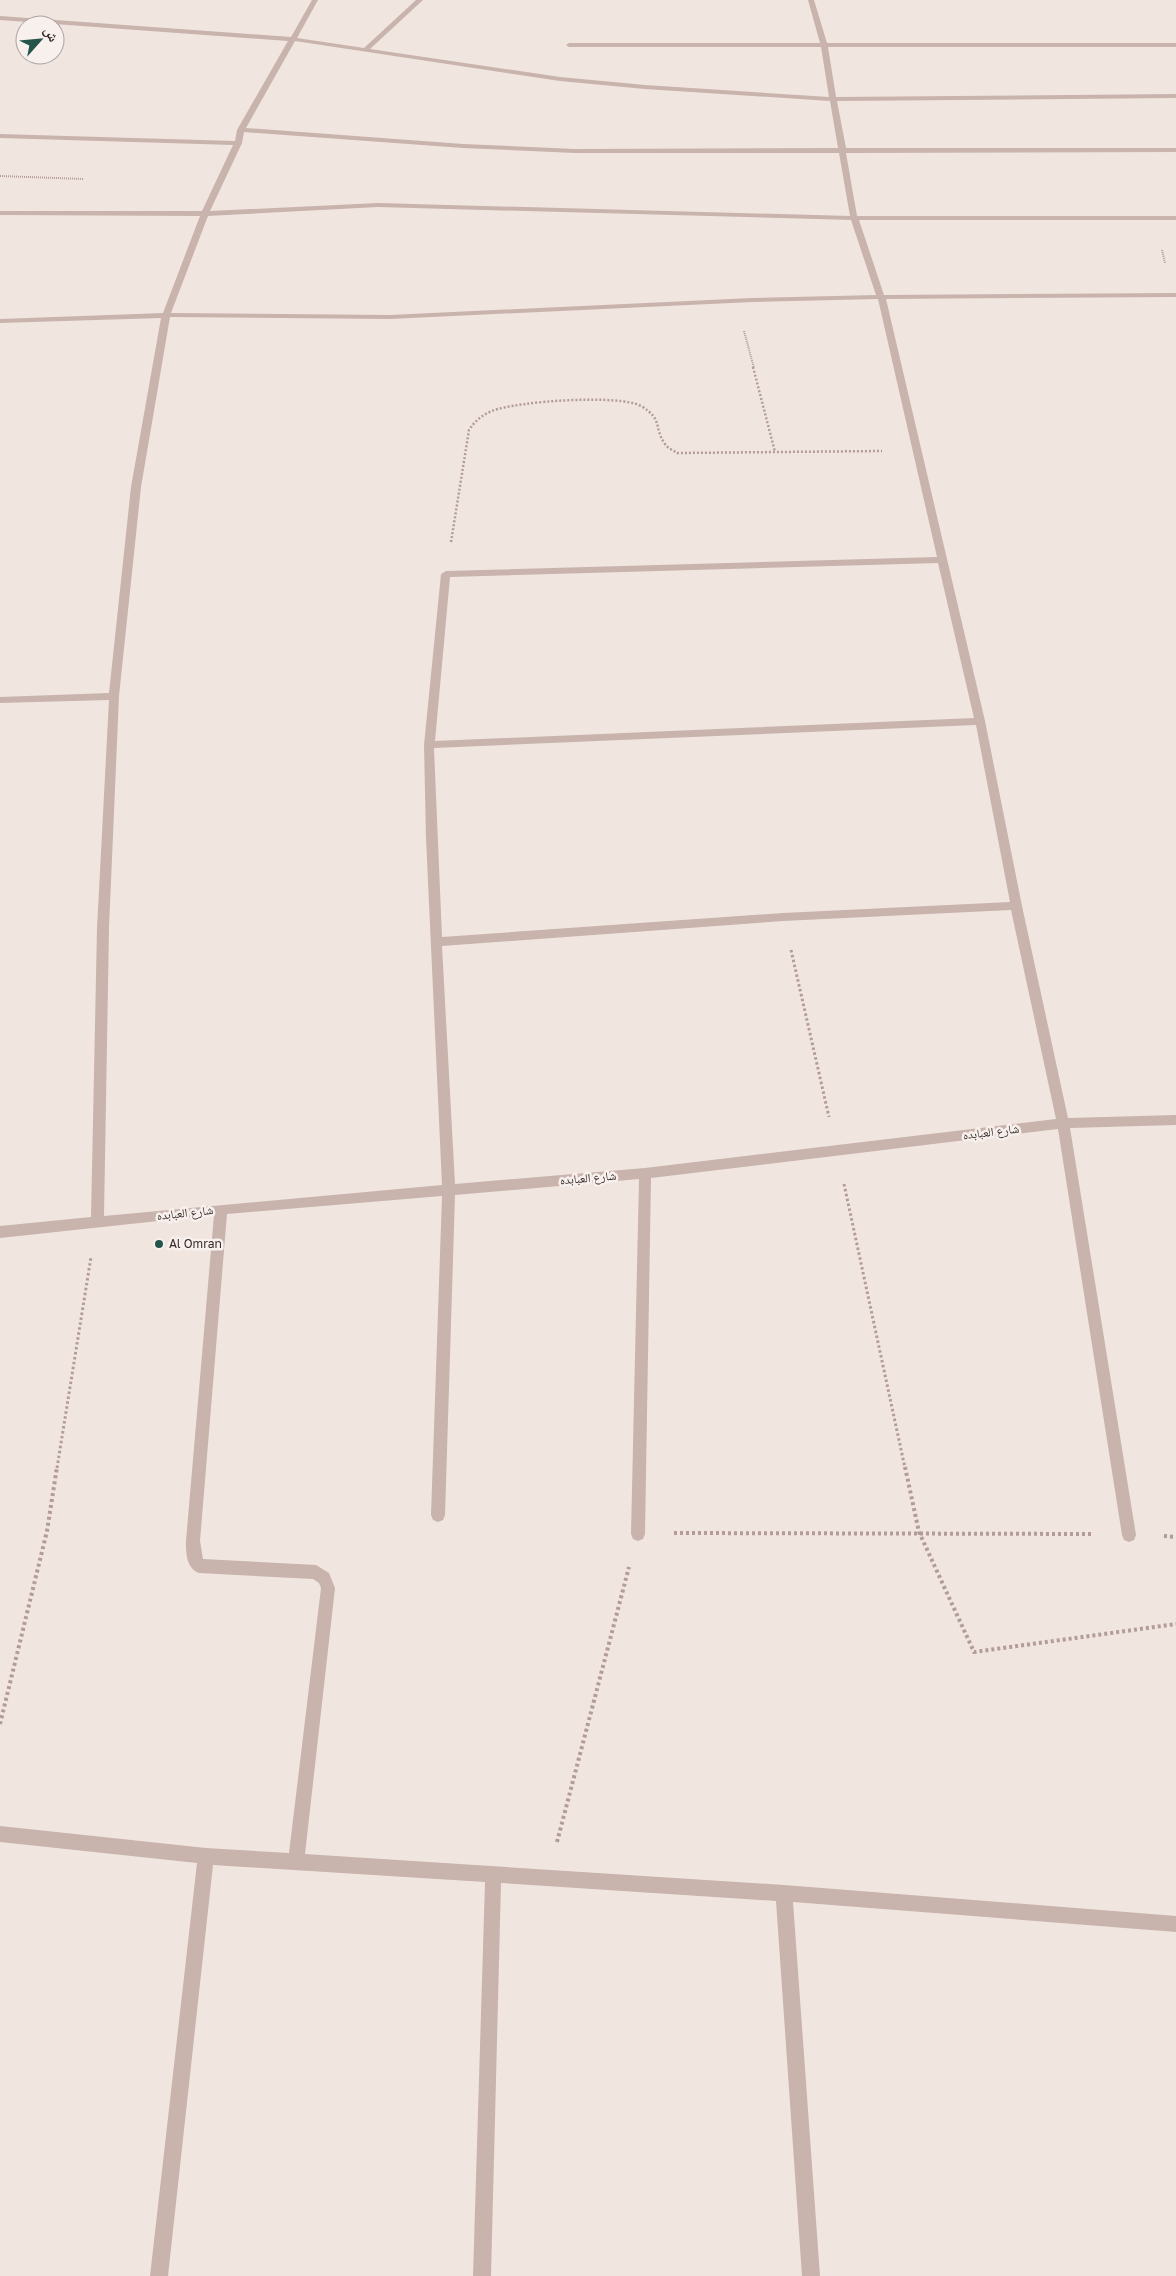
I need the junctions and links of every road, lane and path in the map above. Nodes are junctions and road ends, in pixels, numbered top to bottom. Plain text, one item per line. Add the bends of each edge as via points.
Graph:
1 (315, 0) edge
2 (420, 0) edge
3 (811, 0) edge
4 (0, 18) edge
5 (292, 40) junction
6 (824, 44) junction
7 (569, 45) dead end
8 (1176, 45) edge
9 (366, 49) junction
10 (1176, 96) edge
11 (834, 99) junction
12 (241, 130) junction
13 (0, 136) edge
14 (238, 143) junction
15 (843, 150) junction
16 (1176, 150) edge
17 (0, 213) edge
18 (205, 213) junction
19 (854, 218) junction
20 (1154, 218) junction
21 (1176, 218) edge
22 (1174, 295) edge
23 (881, 296) junction
24 (752, 300) junction
25 (166, 315) junction
26 (0, 321) edge
27 (917, 451) junction
28 (775, 452) junction
29 (944, 560) junction
30 (446, 574) junction
31 (114, 696) junction
32 (0, 700) edge
33 (980, 721) junction
34 (429, 745) junction
35 (1016, 906) junction
36 (783, 917) junction
37 (437, 942) junction
38 (1176, 1120) edge
39 (1063, 1123) junction
40 (837, 1150) junction
41 (645, 1173) junction
42 (449, 1190) junction
43 (221, 1209) junction
44 (97, 1222) junction
45 (0, 1232) edge
46 (438, 1515) dead end
47 (919, 1532) junction
48 (638, 1534) junction
49 (1129, 1535) joint
50 (1176, 1624) edge
51 (0, 1724) edge
52 (0, 1834) edge
53 (206, 1856) junction
54 (296, 1862) junction
55 (493, 1875) junction
56 (547, 1879) junction
57 (784, 1893) junction
58 (1176, 1924) edge
59 (159, 2276) edge
60 (482, 2276) edge
61 (811, 2276) edge

1 - 5 street
2 - 9 street
3 - 6 street
4 - 5 street
5 - 9 street
5 - 12 street
6 - 7 street
6 - 8 street
6 - 11 street
9 - 11 street via 560,79
10 - 11 street
11 - 15 street
12 - 14 street
12 - 15 street via 462,146 575,150
13 - 14 street
14 - 18 street
15 - 16 street
15 - 19 street
17 - 18 street via 142,216
18 - 19 street via 388,205
18 - 25 street
19 - 20 street
19 - 23 street
20 - 21 street
20 - 22 path
22 - 23 street
23 - 24 street
23 - 27 street
24 - 25 street via 390,318
24 - 28 path via 744,329
25 - 26 street
25 - 31 street via 136,487
27 - 28 path
27 - 29 street
28 - 30 path via 677,453 665,445 654,415 626,401 521,404 496,410 478,418 469,430
29 - 30 street
29 - 33 street
30 - 34 street
31 - 32 street
31 - 44 street via 103,928
33 - 34 street
33 - 35 street
34 - 37 street via 430,838
35 - 36 street
35 - 39 street
36 - 37 street
36 - 40 path
37 - 42 street
38 - 39 street, شارع العبابده
39 - 40 street, شارع العبابده
39 - 49 street
40 - 41 street, شارع العبابده
40 - 47 path
41 - 42 street, شارع العبابده
41 - 48 street
42 - 43 street, شارع العبابده
42 - 46 street
43 - 44 street, شارع العبابده
43 - 54 street via 194,1558 199,1566 316,1572 324,1578 328,1588
44 - 45 street, شارع العبابده
44 - 51 path via 47,1531
47 - 48 path
47 - 49 path
47 - 50 path via 974,1652
48 - 56 path
52 - 53 street
53 - 54 street
53 - 59 street
54 - 55 street
55 - 56 street
55 - 60 street
56 - 57 street
57 - 58 street
57 - 61 street

